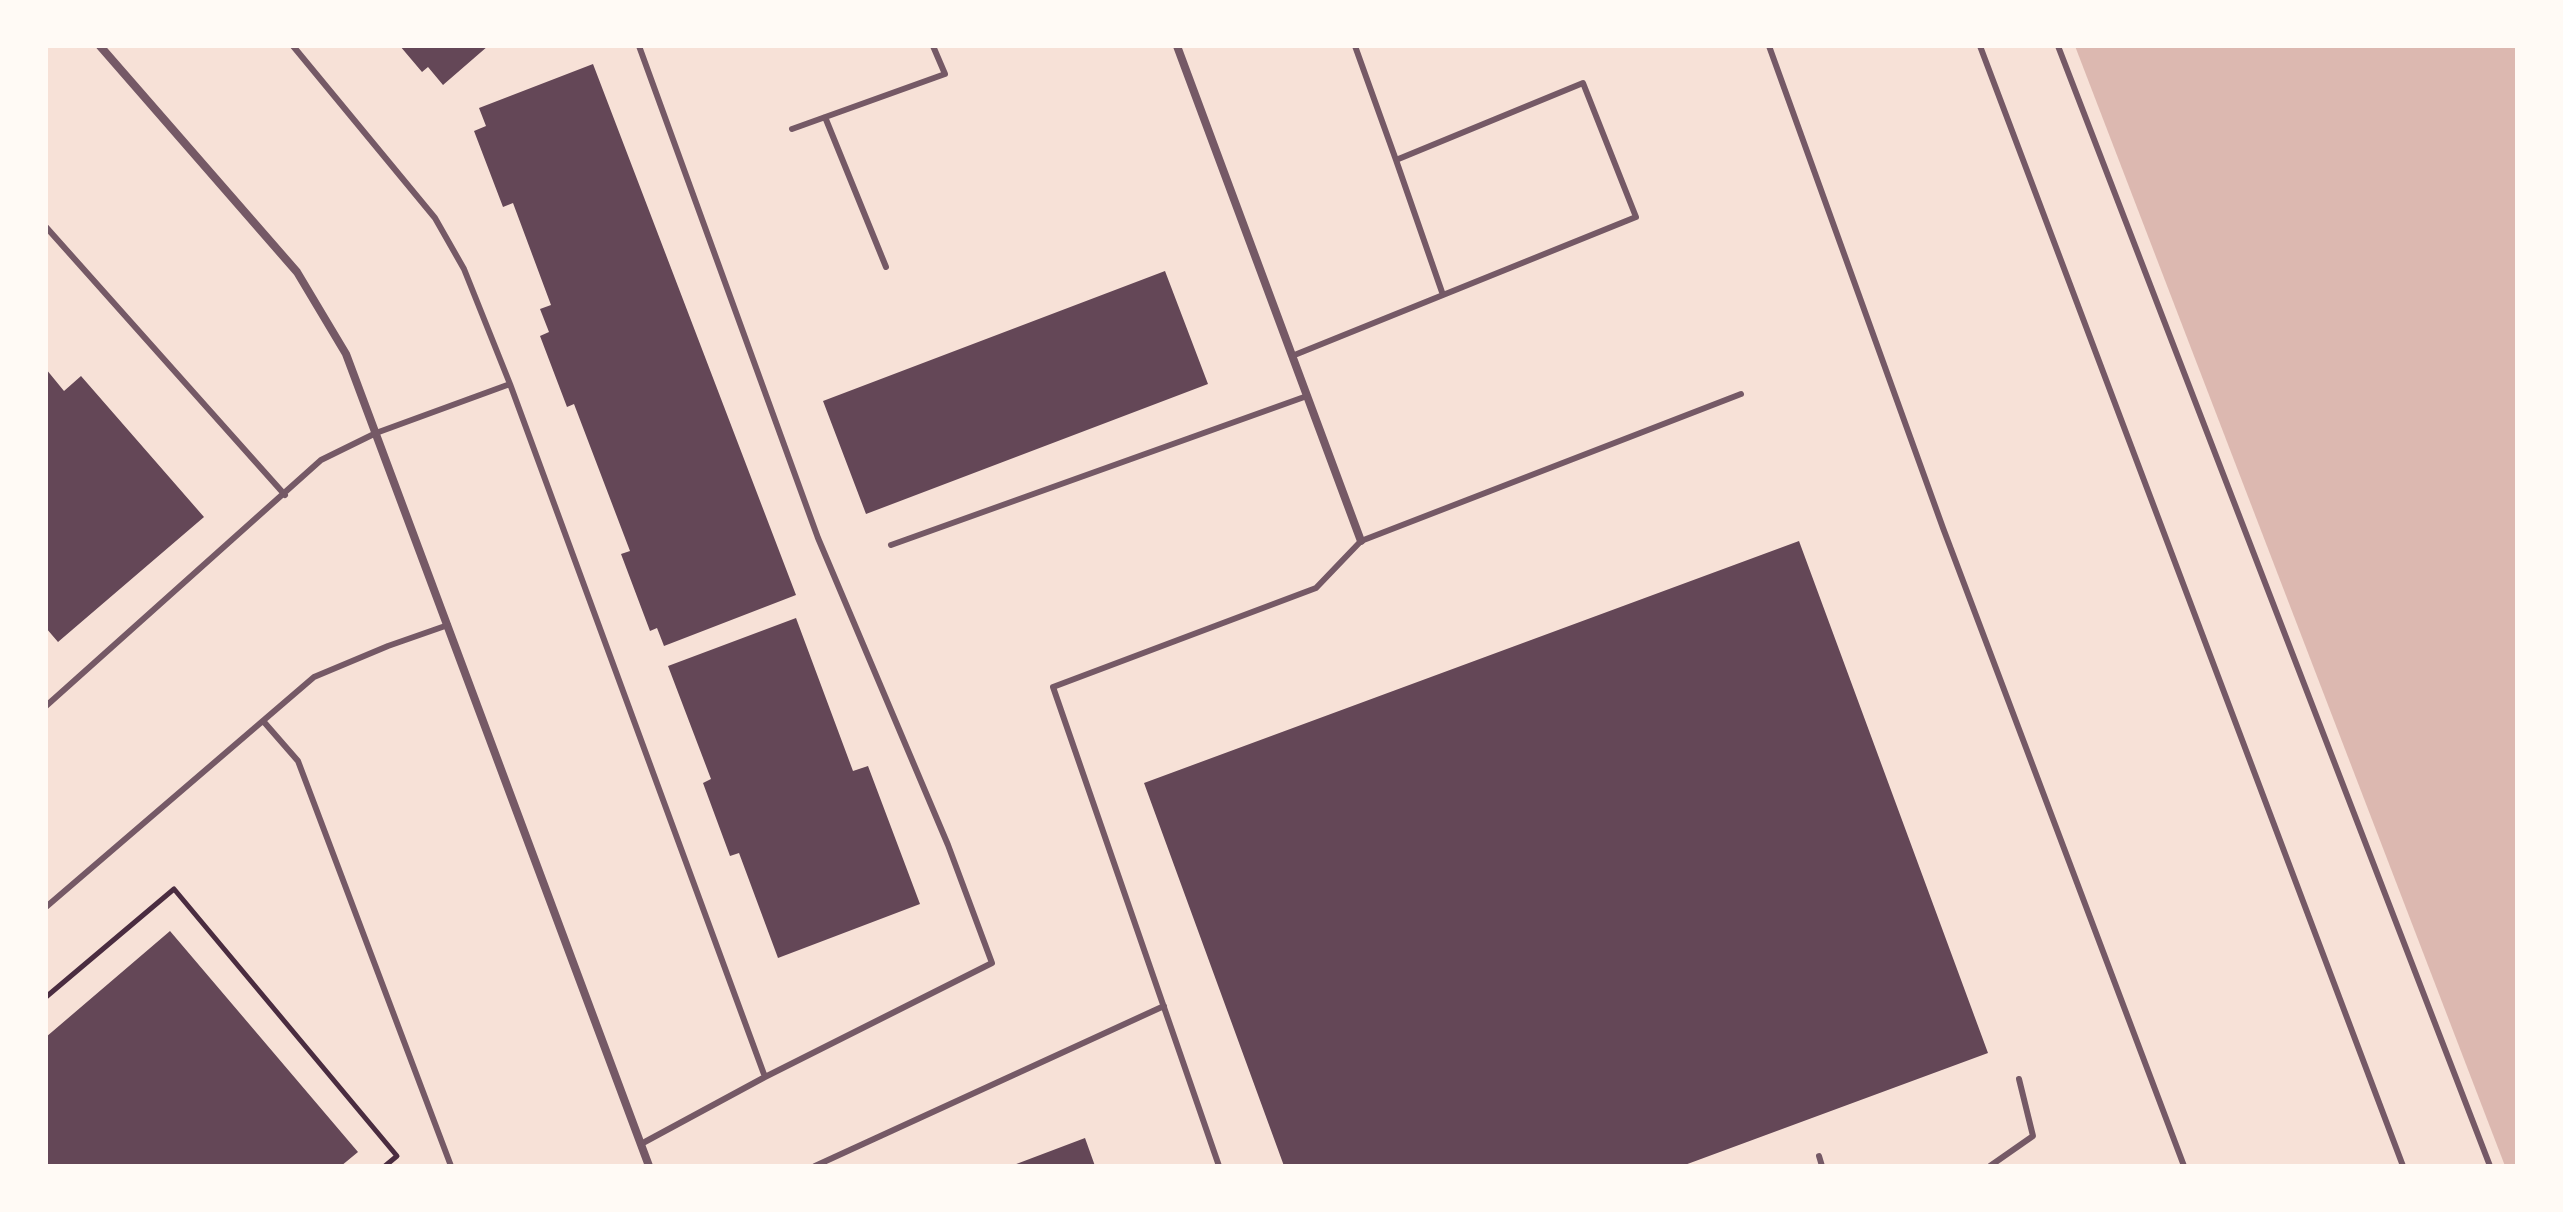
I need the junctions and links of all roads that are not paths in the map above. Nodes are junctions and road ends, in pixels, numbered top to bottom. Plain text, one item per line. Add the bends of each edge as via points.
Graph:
1 (100, 46) edge
2 (293, 46) edge
3 (639, 46) edge
4 (933, 46) edge
5 (1177, 46) edge
6 (1355, 46) edge
7 (1769, 46) edge
8 (1980, 46) edge
9 (2058, 46) edge
10 (825, 117) junction
11 (792, 129) dead end
12 (1396, 160) junction
13 (46, 227) edge
14 (886, 267) dead end
15 (1443, 295) junction
16 (1292, 356) junction
17 (510, 384) junction
18 (1741, 394) dead end
19 (1307, 396) junction
20 (376, 433) junction
21 (285, 495) junction
22 (1361, 541) junction
23 (891, 545) dead end
24 (448, 625) junction
25 (46, 706) edge
26 (264, 722) junction
27 (46, 907) edge
28 (1164, 1006) junction
29 (765, 1077) junction
30 (2019, 1079) dead end
31 (641, 1144) junction
32 (1819, 1156) dead end
33 (451, 1166) edge
34 (649, 1166) edge
35 (815, 1166) edge
36 (1219, 1166) edge
37 (1822, 1166) edge
38 (1990, 1166) edge
39 (2184, 1166) edge
40 (2403, 1166) edge
41 (2490, 1166) edge

1 - 20 street via 297,272 346,354
2 - 17 lane via 435,218 464,269
3 - 29 lane via 818,538 992,963
4 - 10 lane via 945,74
5 - 16 street
6 - 12 lane
7 - 39 lane via 1943,528
8 - 40 lane
9 - 41 lane
10 - 11 lane
10 - 14 lane
12 - 15 lane
12 - 15 lane via 1583,83 1636,217
13 - 21 lane
15 - 16 lane
16 - 19 street
17 - 20 lane
17 - 29 lane
18 - 22 lane
19 - 22 street
19 - 23 lane
20 - 21 lane via 321,460
20 - 24 street
21 - 25 lane
22 - 28 lane via 1316,588 1053,687
24 - 26 lane via 314,677
24 - 31 street
26 - 27 lane
26 - 33 lane via 298,761
28 - 35 lane
28 - 36 lane
29 - 31 lane
30 - 38 lane via 2033,1136
31 - 34 street
32 - 37 lane

